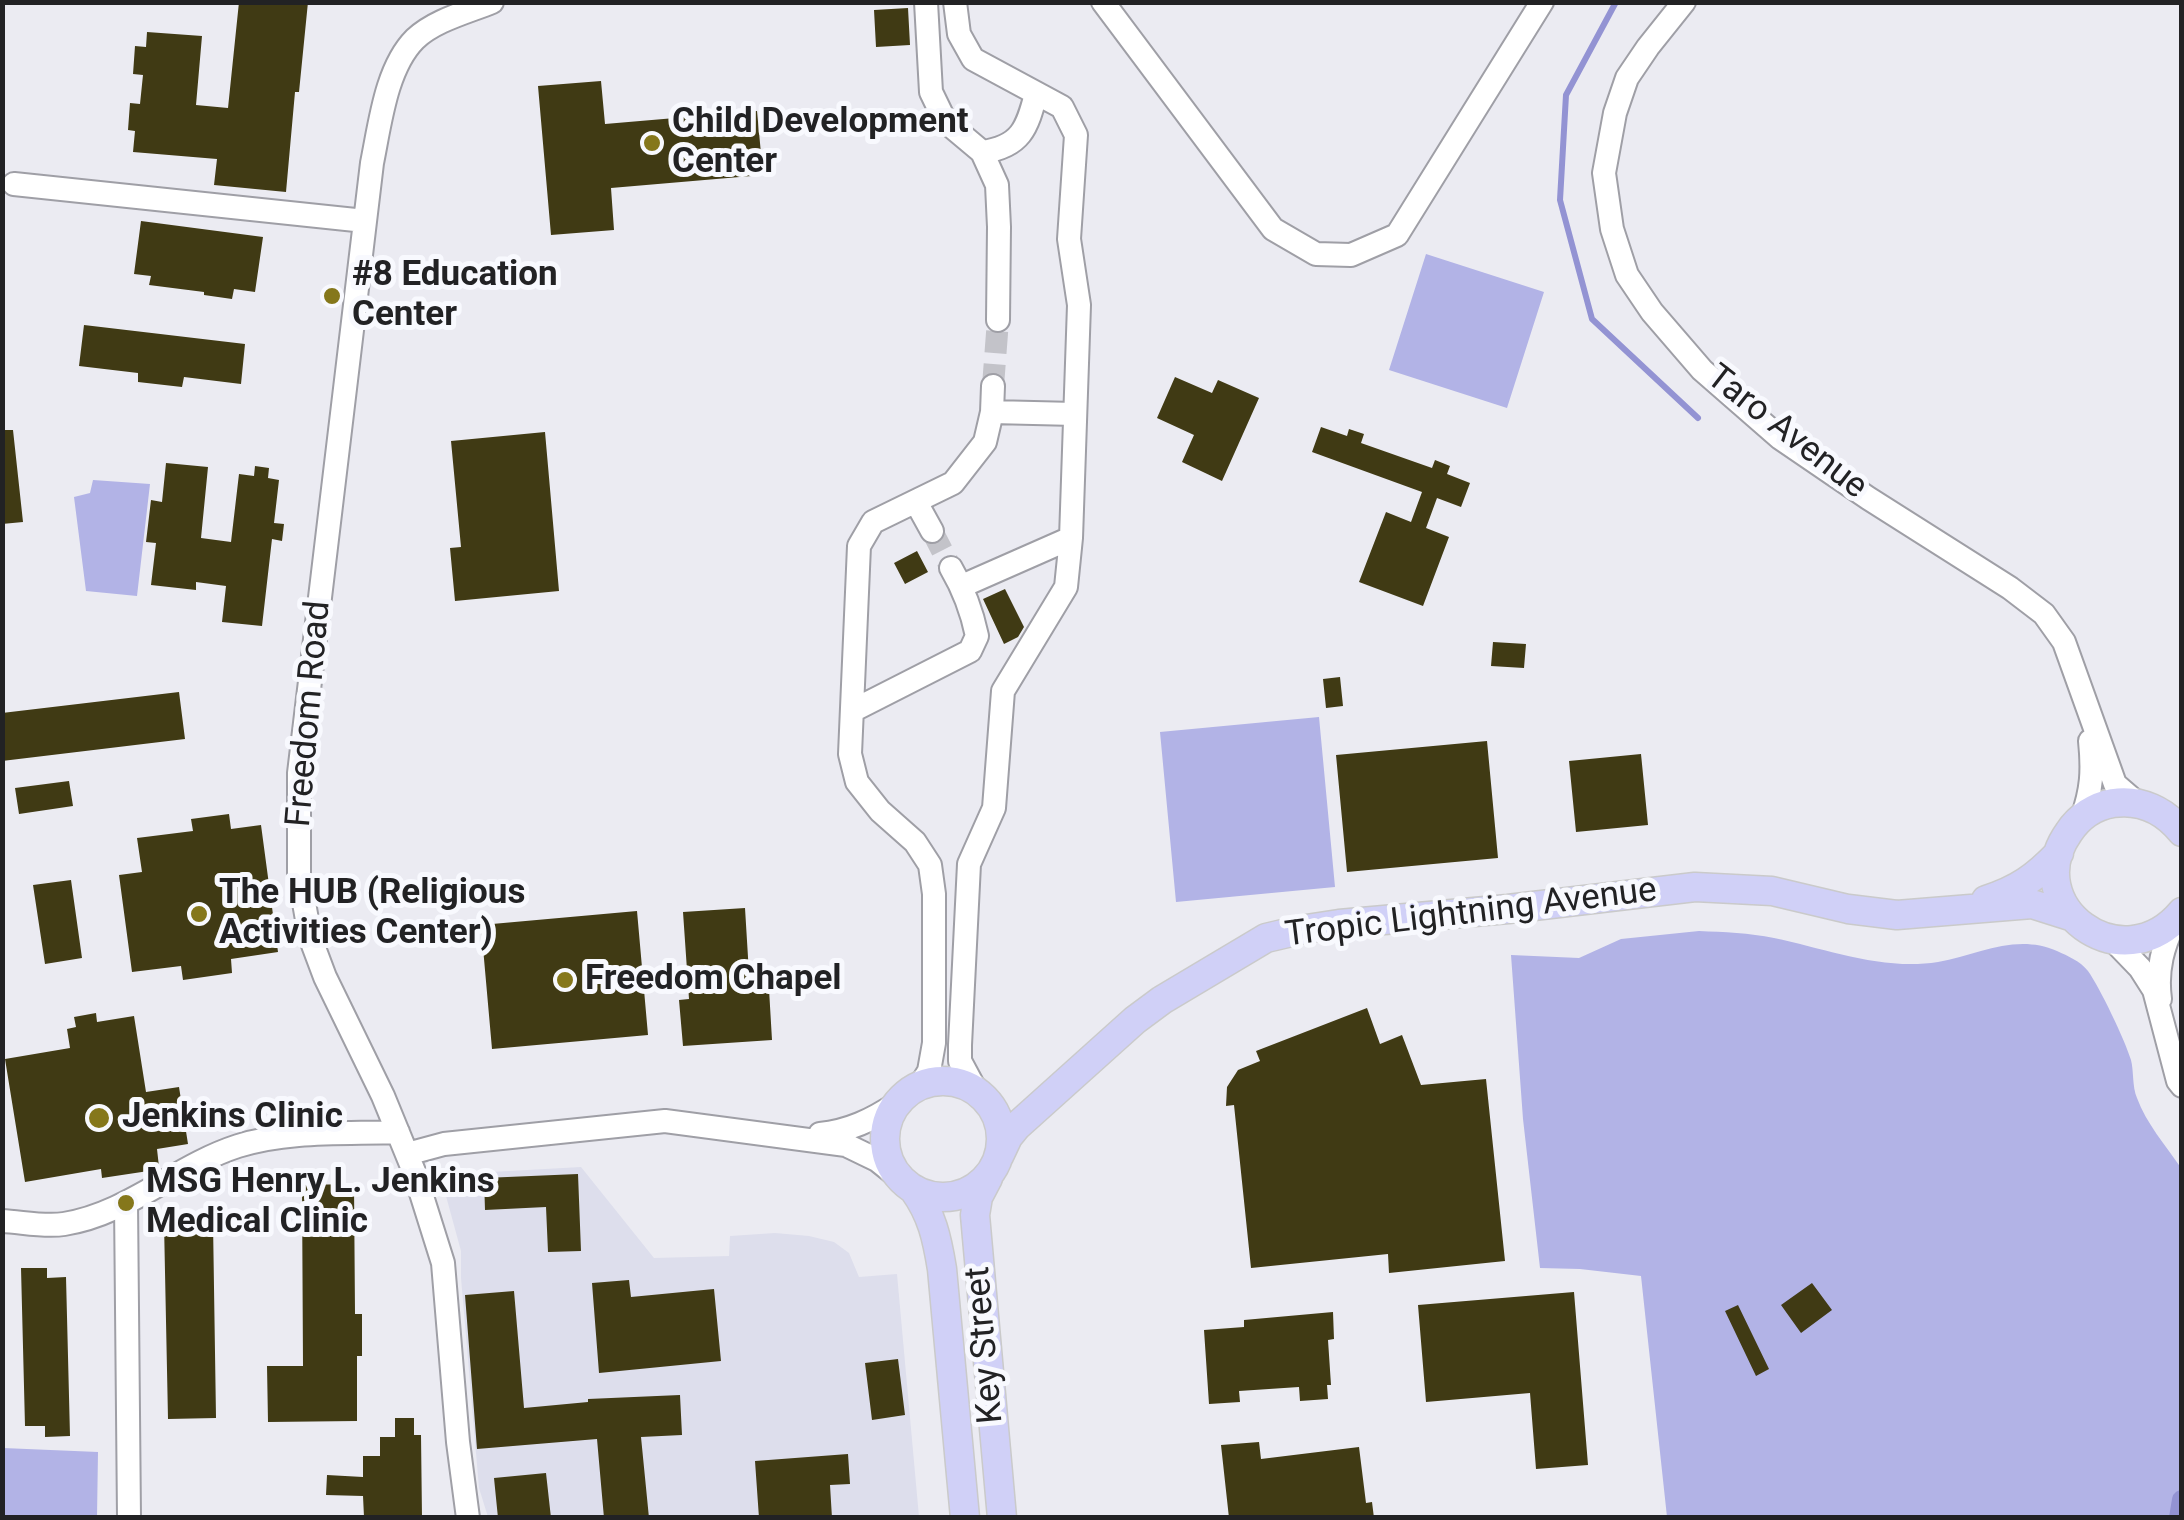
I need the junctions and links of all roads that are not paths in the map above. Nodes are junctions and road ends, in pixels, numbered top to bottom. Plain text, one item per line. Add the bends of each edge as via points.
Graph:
1 (492, 2) edge
2 (926, 2) edge
3 (955, 2) edge
4 (1103, 2) edge
5 (1542, 2) edge
6 (1684, 2) edge
7 (1036, 94) junction
8 (982, 152) junction
9 (14, 184) dead end
10 (365, 221) junction
11 (998, 320) tunnel mouth
12 (993, 386) tunnel mouth
13 (992, 412) junction
14 (1075, 414) junction
15 (916, 502) junction
16 (932, 531) tunnel mouth
17 (1071, 538) junction
18 (2082, 693) junction
19 (852, 711) junction
20 (2137, 803) junction
21 (2082, 818) junction
22 (2177, 825) edge
23 (2058, 853) junction
24 (1946, 910) junction
25 (2180, 914) edge
26 (2073, 917) junction
27 (2113, 940) junction
28 (2162, 1017) junction
29 (921, 1084) junction
30 (2182, 1086) edge
31 (982, 1096) junction
32 (1048, 1100) junction
33 (896, 1104) junction
34 (398, 1132) junction
35 (797, 1136) junction
36 (407, 1154) junction
37 (994, 1165) junction
38 (905, 1183) junction
39 (126, 1204) junction
40 (2, 1221) edge
41 (129, 1518) edge
42 (468, 1518) edge
43 (965, 1518) edge
44 (1002, 1518) edge

1 - 10 street, Freedom Road via 417,37 403,54 378,136
2 - 8 street via 931,92 946,121
3 - 7 street via 959,34 973,59
4 - 5 street via 1273,229 1316,254 1351,254 1397,235
6 - 18 street, Taro Avenue via 1627,78 1615,113 1604,173 1627,276 1702,370 1780,438 2044,614 2064,642
7 - 8 street via 1028,126 998,150
7 - 14 street via 1062,107 1076,134 1070,239 1079,305
8 - 11 street via 997,186
9 - 10 street
10 - 34 street, Freedom Road via 299,773 299,874 324,978
12 - 13 street
13 - 14 street
13 - 15 street via 985,442 953,483
14 - 17 street
15 - 16 street
15 - 19 street via 873,522 859,546
17 - 19 street via 956,577 978,636 970,650
17 - 31 street via 1066,588 1004,691 994,808 970,864 960,1061
18 - 20 street via 2115,784
18 - 21 street via 2093,771
19 - 29 street via 850,754 857,782 930,866 934,1043
20 - 21 main road via 2111,804
20 - 22 main road
21 - 23 main road
23 - 24 main road via 2038,875 2003,895
23 - 26 main road via 2057,883
24 - 26 main road via 2032,904
24 - 32 main road, Tropic Lightning Avenue via 1896,915 1772,891 1694,887 1300,930 1266,938 1162,1000
25 - 27 main road via 2145,938
25 - 28 street via 2159,969
26 - 27 main road
27 - 28 street via 2140,968
28 - 30 street
29 - 31 main road via 958,1082
29 - 33 main road
31 - 32 main road via 1008,1110
31 - 37 main road via 1002,1138
32 - 37 main road, Tropic Lightning Avenue via 1017,1126
33 - 35 street via 837,1132
33 - 38 main road via 884,1140
34 - 36 street, Freedom Road
34 - 39 street via 243,1144 208,1156
35 - 36 street via 665,1120 444,1144
35 - 38 street via 846,1145
36 - 42 street, Freedom Road via 443,1263
37 - 38 main road via 977,1187 946,1198
37 - 44 main road, Key Street via 975,1216
38 - 43 main road, Key Street via 936,1230
39 - 40 street via 60,1224
39 - 41 street

